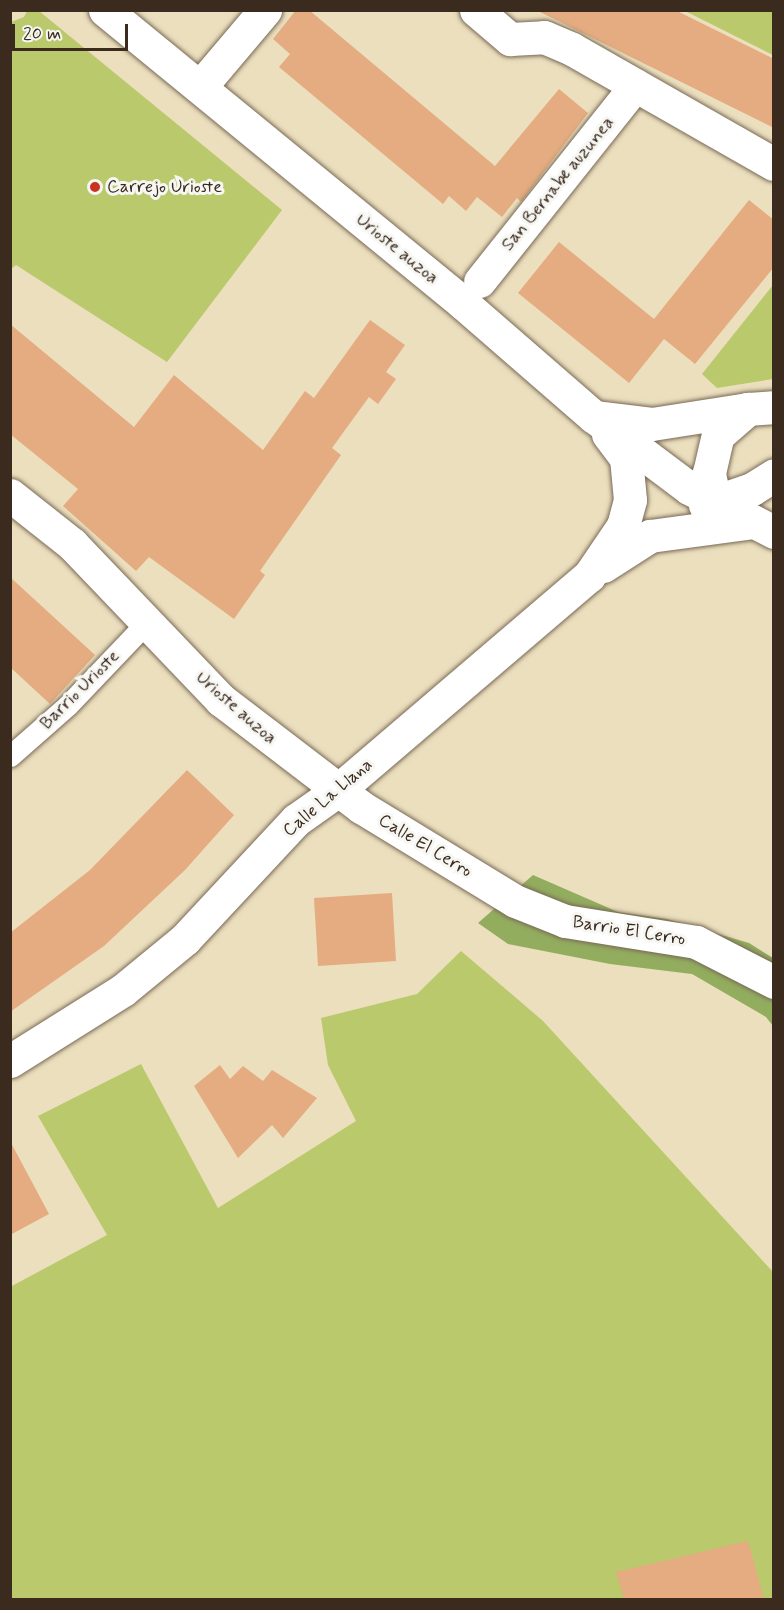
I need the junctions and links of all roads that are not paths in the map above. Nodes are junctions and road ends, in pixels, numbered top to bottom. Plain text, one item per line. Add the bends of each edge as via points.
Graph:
1 (105, 10) edge
2 (265, 10) edge
3 (476, 10) edge
4 (636, 86) junction
5 (200, 87) junction
6 (774, 164) edge
7 (480, 282) dead end
8 (761, 408) edge
9 (593, 416) junction
10 (649, 459) junction
11 (774, 474) edge
12 (10, 495) edge
13 (702, 495) junction
14 (764, 527) edge
15 (670, 528) junction
16 (589, 576) junction
17 (147, 622) junction
18 (10, 756) edge
19 (337, 791) junction
20 (515, 901) joint
21 (774, 982) edge
22 (10, 1061) edge

1 - 5 street, Urioste auzoa
2 - 5 street
3 - 4 street via 510,39 544,36
4 - 6 street
4 - 7 street, San Bernabe auzunea
5 - 9 street, Urioste auzoa
8 - 9 street via 652,424
8 - 13 street via 718,435
9 - 10 street, Urioste auzoa
9 - 16 street via 626,458 631,483 623,526
10 - 13 street, Urioste auzoa
10 - 15 street via 647,493 653,508
11 - 13 street via 752,489
12 - 17 street, Urioste auzoa via 72,544
13 - 14 street, Urioste auzoa
13 - 15 street
14 - 15 street
15 - 16 street
16 - 19 street, Calle La Llana
17 - 18 lane, Barrio Urioste via 68,705
17 - 19 street, Urioste auzoa via 221,700
19 - 20 street, Calle El Cerro
19 - 22 street, Calle La Llana via 296,820 185,939 123,990
20 - 21 street, Barrio El Cerro via 565,921 696,942

